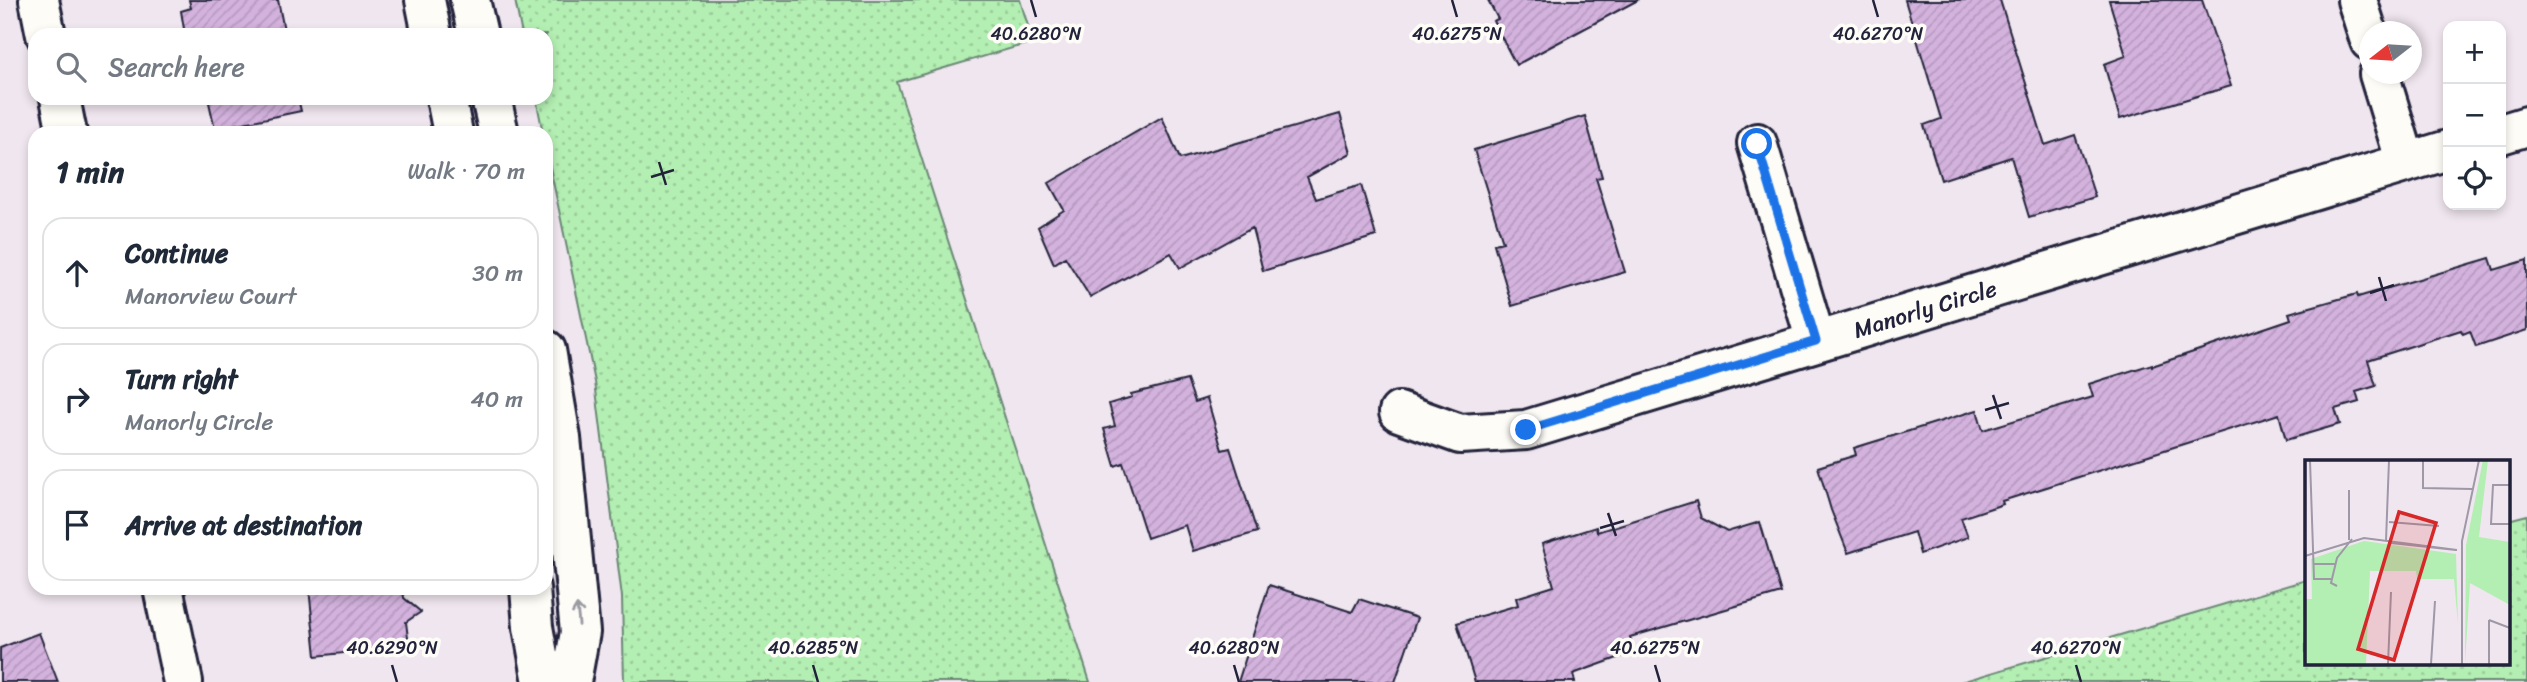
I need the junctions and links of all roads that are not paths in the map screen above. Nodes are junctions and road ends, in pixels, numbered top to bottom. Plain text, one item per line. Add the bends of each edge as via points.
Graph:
1 (39, 0) edge
2 (425, 0) edge
3 (470, 0) edge
4 (2357, 0) edge
5 (2364, 21) edge
6 (45, 28) edge
7 (431, 28) edge
8 (476, 28) edge
9 (2382, 84) edge
10 (61, 105) edge
11 (447, 105) edge
12 (493, 105) edge
13 (66, 126) edge
14 (452, 126) edge
15 (497, 126) edge
16 (2527, 126) edge
17 (2506, 132) edge
18 (1757, 144) dead end
19 (2443, 152) edge
20 (2406, 163) junction
21 (1816, 341) junction
22 (553, 392) edge
23 (1399, 412) dead end
24 (164, 595) edge
25 (531, 595) edge
26 (183, 682) edge
27 (543, 682) edge
28 (571, 682) edge

1 - 6 street
2 - 7 street
3 - 8 street
4 - 5 street
9 - 20 street
10 - 13 street
11 - 14 street
12 - 15 street
16 - 17 street
18 - 21 street
19 - 20 street, Manorly Circle
20 - 21 street, Manorly Circle
21 - 23 street, Manorly Circle via 1526,430 1460,434
28 -> 22 street via 580,632
24 - 26 street
25 - 27 street

